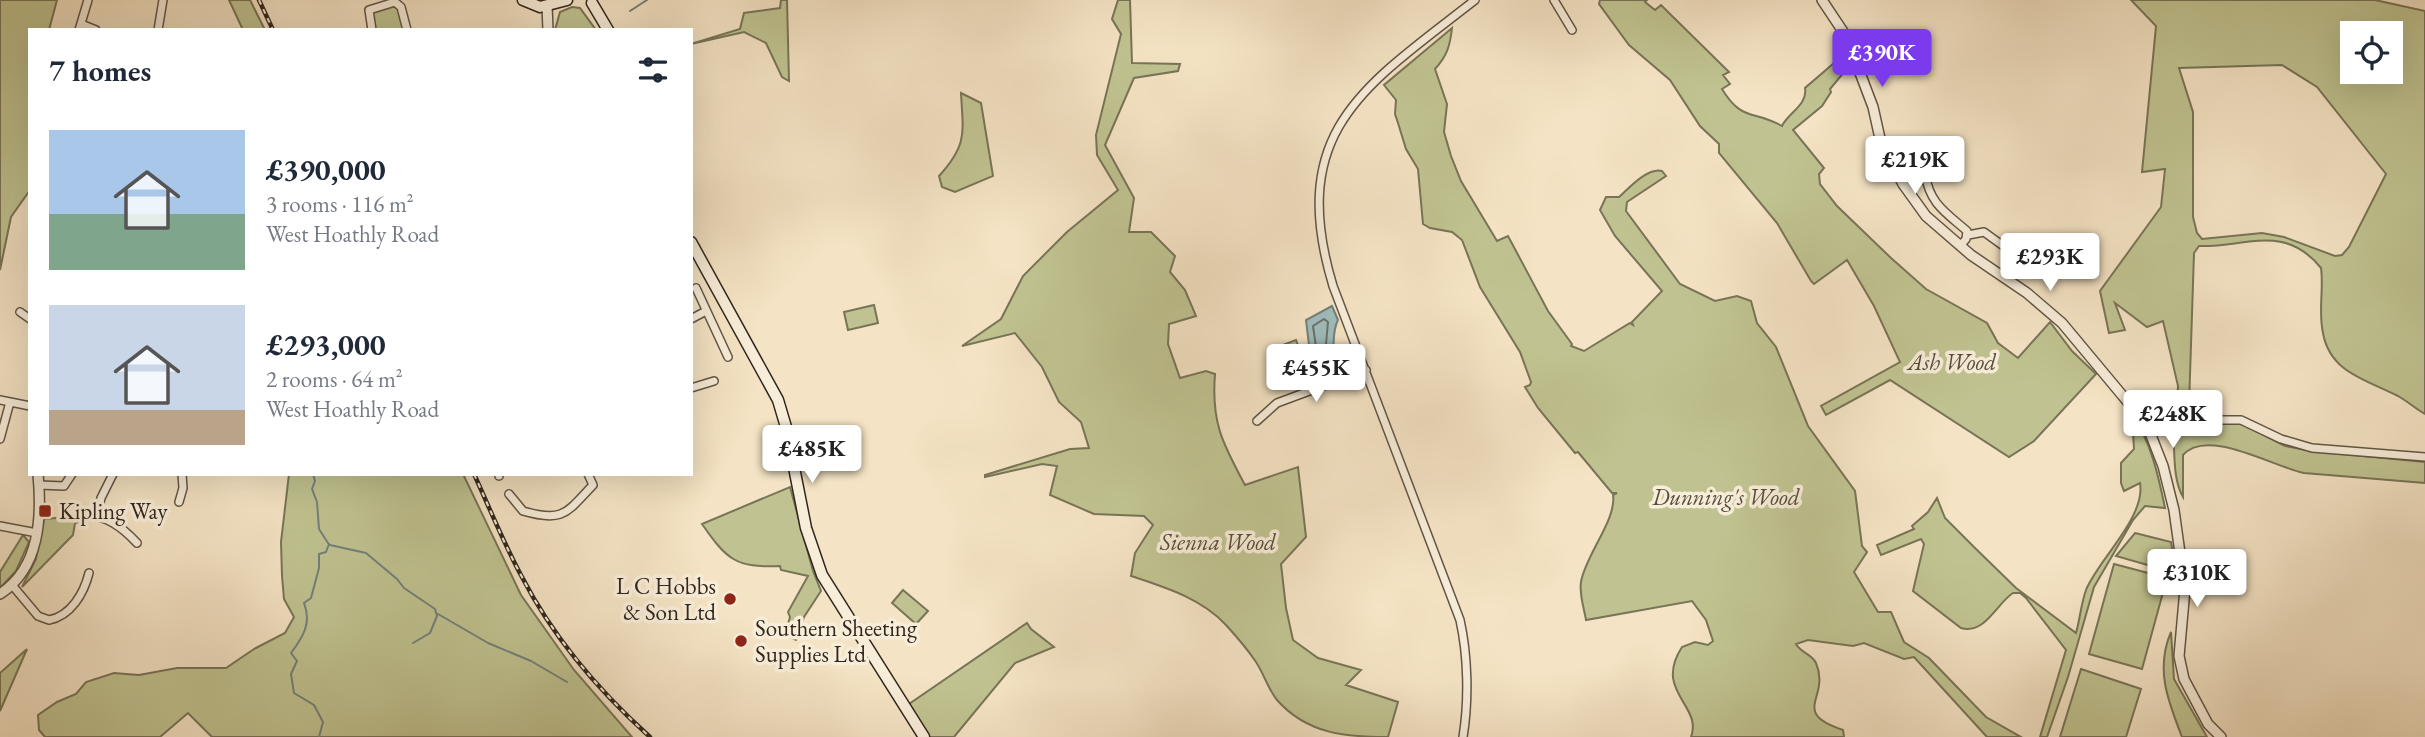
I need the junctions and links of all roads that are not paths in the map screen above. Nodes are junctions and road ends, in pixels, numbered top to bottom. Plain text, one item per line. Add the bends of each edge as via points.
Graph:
1 (89, 0) edge
2 (163, 0) edge
3 (523, 0) edge
4 (567, 0) edge
5 (1475, 0) edge
6 (1554, 0) edge
7 (1822, 0) edge
8 (590, 1) edge
9 (382, 2) edge
10 (547, 6) junction
11 (80, 27) edge
12 (158, 28) edge
13 (372, 28) edge
14 (406, 28) edge
15 (548, 28) edge
16 (607, 28) edge
17 (1572, 30) dead end
18 (1938, 154) dead end
19 (1968, 234) junction
20 (2002, 245) dead end
21 (693, 246) edge
22 (1960, 246) junction
23 (696, 288) dead end
24 (706, 311) junction
25 (20, 312) dead end
26 (28, 318) edge
27 (693, 318) edge
28 (729, 357) dead end
29 (1366, 370) junction
30 (715, 381) dead end
31 (693, 387) edge
32 (0, 400) edge
33 (10, 402) junction
34 (28, 406) edge
35 (1256, 421) dead end
36 (2147, 425) junction
37 (0, 439) edge
38 (2425, 457) edge
39 (38, 476) edge
40 (71, 476) edge
41 (112, 476) edge
42 (182, 476) edge
43 (589, 476) edge
44 (39, 485) junction
45 (509, 494) dead end
46 (179, 502) dead end
47 (97, 516) junction
48 (83, 517) dead end
49 (0, 526) edge
50 (37, 533) junction
51 (137, 543) dead end
52 (89, 573) dead end
53 (12, 585) junction
54 (0, 594) edge
55 (924, 737) edge
56 (1463, 737) edge
57 (2221, 737) edge

1 - 11 street
2 - 12 street
3 - 10 main road
4 - 10 main road
5 - 29 street via 1361,94 1344,114 1328,150 1318,194 1322,251
6 - 17 street
7 - 22 street via 1846,36 1873,107 1881,143 1903,184 1926,216
8 - 16 main road
9 - 13 street via 369,10
9 - 14 street via 398,4
10 - 15 street
18 - 19 street via 1925,174 1928,192
19 - 20 street via 1984,232
19 - 22 street
21 - 55 main road via 778,400 806,528 822,575
22 - 36 street via 2062,323
23 - 24 street
24 - 27 street
24 - 28 street
25 - 26 street
29 - 35 street via 1277,403
29 - 56 street via 1460,620 1464,638
30 - 31 street
32 - 33 street
33 - 34 street
33 - 37 street
36 - 38 street via 2175,420 2241,420 2312,448
36 - 57 street via 2174,510 2185,589 2179,656 2184,679 2208,724
39 - 44 street
40 - 44 street via 64,486
41 - 47 street
42 - 46 street
43 - 45 street via 593,485 562,516 523,511
44 - 50 street
47 - 48 street
47 - 51 street via 118,525
49 - 50 street
50 - 53 street via 33,554
52 - 53 street via 90,585 64,615 49,620 38,616
53 - 54 street

